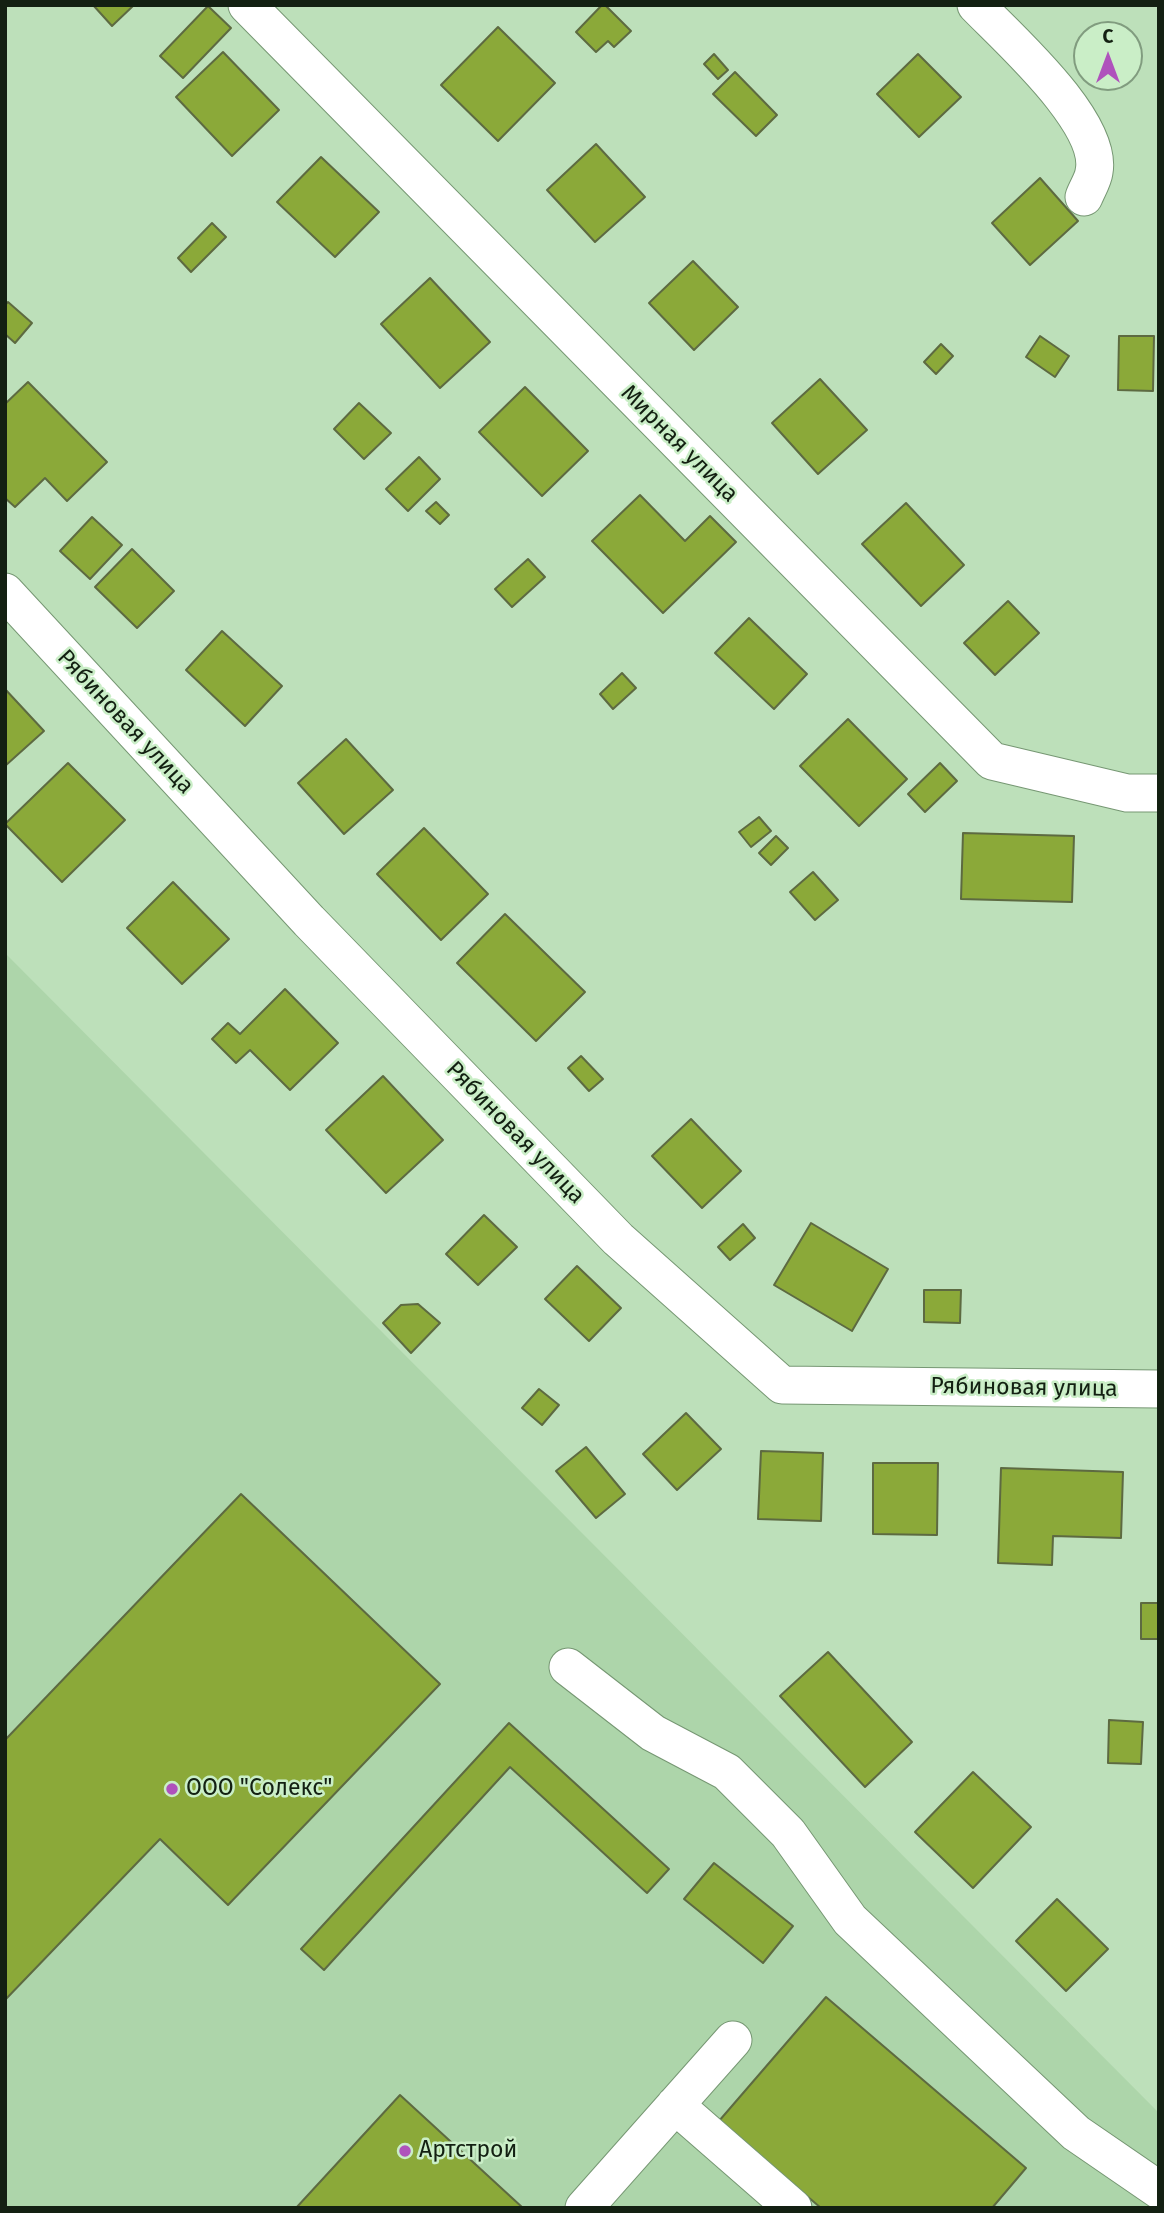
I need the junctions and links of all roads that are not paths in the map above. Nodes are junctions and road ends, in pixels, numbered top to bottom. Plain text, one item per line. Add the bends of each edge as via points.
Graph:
1 (247, 5) edge
2 (976, 5) edge
3 (1084, 197) dead end
4 (5, 593) edge
5 (1159, 793) edge
6 (1159, 1389) edge
7 (568, 1667) dead end
8 (733, 2040) dead end
9 (675, 2105) junction
10 (1159, 2190) edge
11 (584, 2208) edge
12 (793, 2208) edge

1 - 5 street, Мирная улица via 992,761 1127,793
2 - 3 street via 1074,111 1092,145 1095,172
4 - 6 street, Рябиновая улица via 309,921 618,1239 782,1385
7 - 10 street via 653,1733 727,1772 788,1833 850,1920 1076,2133
8 - 9 street
9 - 11 street
9 - 12 street

